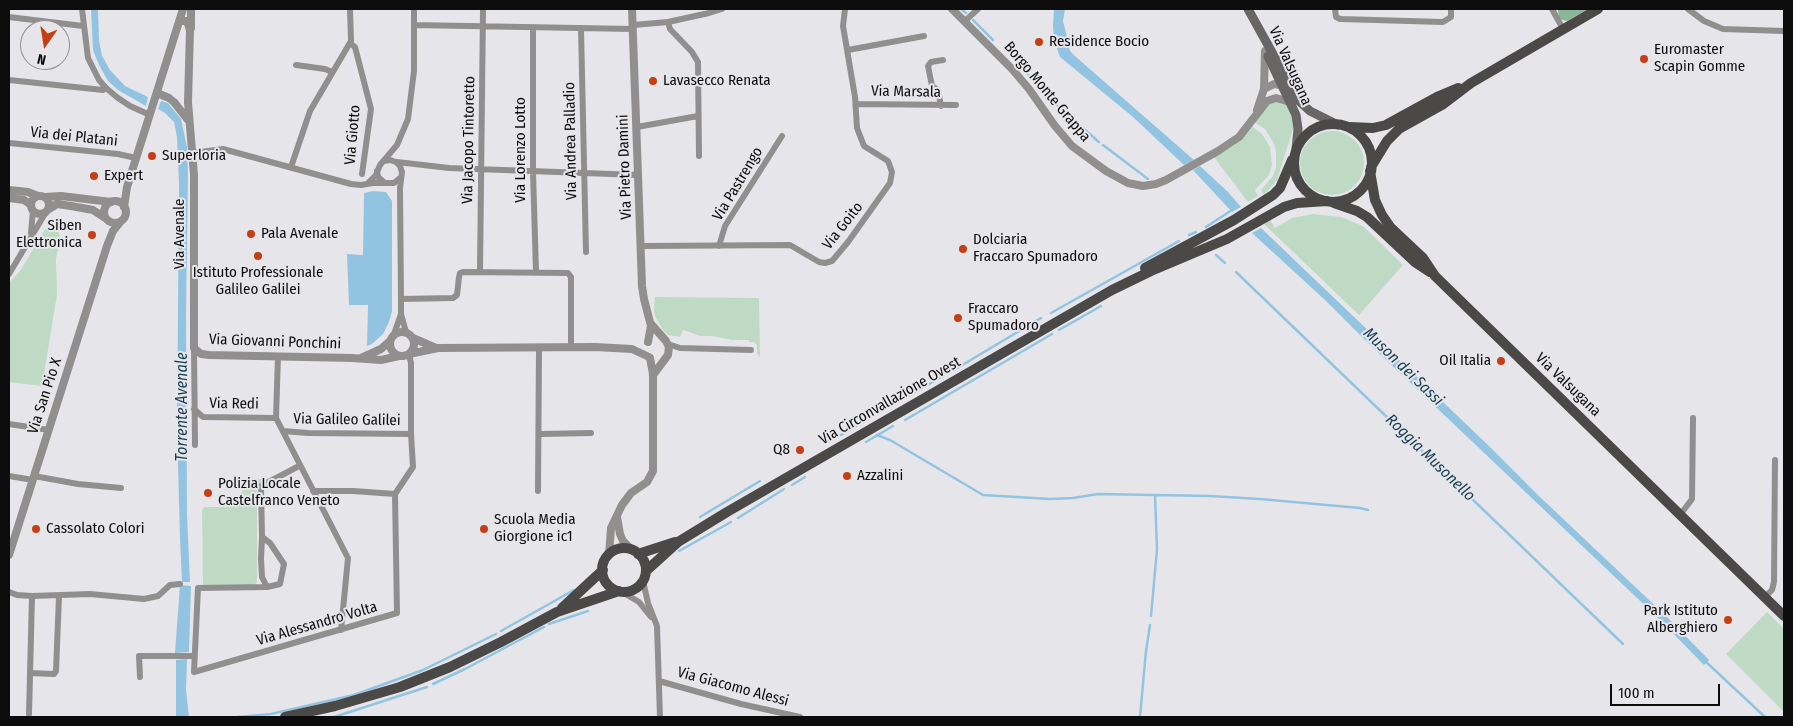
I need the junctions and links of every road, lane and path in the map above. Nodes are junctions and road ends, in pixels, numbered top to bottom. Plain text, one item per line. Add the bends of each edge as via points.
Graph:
1 (82, 9) edge
2 (183, 9) edge
3 (191, 9) edge
4 (350, 9) edge
5 (414, 9) edge
6 (483, 9) edge
7 (632, 9) edge
8 (722, 9) edge
9 (845, 9) edge
10 (952, 9) edge
11 (978, 9) edge
12 (1248, 9) edge
13 (1335, 9) edge
14 (1451, 9) edge
15 (1552, 9) edge
16 (1557, 9) edge
17 (1598, 9) edge
18 (1688, 9) edge
19 (1555, 16) junction
20 (9, 17) edge
21 (180, 21) junction
22 (965, 21) junction
23 (668, 22) junction
24 (414, 25) junction
25 (1256, 25) junction
26 (83, 26) junction
27 (483, 26) junction
28 (633, 27) junction
29 (533, 28) junction
30 (581, 29) junction
31 (1563, 29) junction
32 (190, 30) junction
33 (1784, 31) edge
34 (924, 36) dead end
35 (350, 43) junction
36 (848, 50) junction
37 (1265, 51) junction
38 (944, 60) dead end
39 (296, 65) dead end
40 (332, 72) junction
41 (9, 80) edge
42 (1471, 83) junction
43 (1282, 84) junction
44 (106, 88) junction
45 (1264, 89) junction
46 (156, 96) junction
47 (188, 102) junction
48 (1290, 102) junction
49 (176, 104) junction
50 (856, 104) junction
51 (956, 105) dead end
52 (941, 106) junction
53 (1305, 106) junction
54 (151, 111) junction
55 (698, 116) junction
56 (1255, 116) junction
57 (189, 122) junction
58 (856, 122) joint
59 (1342, 126) junction
60 (637, 127) junction
61 (782, 136) dead end
62 (9, 143) edge
63 (396, 146) junction
64 (1296, 151) junction
65 (193, 153) junction
66 (699, 156) dead end
67 (136, 158) junction
68 (384, 161) junction
69 (396, 162) junction
70 (291, 166) junction
71 (482, 169) junction
72 (1371, 169) junction
73 (377, 171) junction
74 (533, 171) junction
75 (362, 174) dead end
76 (584, 174) junction
77 (638, 175) junction
78 (400, 178) junction
79 (368, 184) junction
80 (386, 184) junction
81 (127, 187) junction
82 (9, 190) edge
83 (41, 196) junction
84 (9, 198) edge
85 (400, 198) junction
86 (112, 201) junction
87 (1329, 201) junction
88 (32, 207) junction
89 (124, 207) junction
90 (47, 210) junction
91 (106, 219) junction
92 (121, 221) junction
93 (30, 238) junction
94 (107, 245) junction
95 (642, 246) junction
96 (719, 246) junction
97 (586, 252) dead end
98 (480, 271) junction
99 (536, 272) junction
100 (9, 274) edge
101 (1435, 276) junction
102 (1117, 287) junction
103 (400, 299) junction
104 (401, 314) junction
105 (651, 324) junction
106 (406, 332) junction
107 (413, 338) junction
108 (392, 339) junction
109 (666, 342) junction
110 (647, 343) junction
111 (194, 347) junction
112 (571, 347) junction
113 (438, 348) junction
114 (680, 348) junction
115 (539, 349) junction
116 (632, 349) junction
117 (751, 350) dead end
118 (667, 355) junction
119 (278, 356) junction
120 (406, 356) junction
121 (650, 357) junction
122 (359, 358) junction
123 (653, 376) junction
124 (194, 409) junction
125 (276, 418) junction
126 (1693, 418) dead end
127 (9, 424) edge
128 (49, 430) junction
129 (282, 431) junction
130 (591, 433) dead end
131 (411, 434) junction
132 (540, 434) junction
133 (195, 445) dead end
134 (1775, 460) dead end
135 (299, 466) junction
136 (9, 476) edge
137 (33, 478) junction
138 (121, 488) dead end
139 (313, 491) junction
140 (538, 491) dead end
141 (395, 494) junction
142 (1680, 515) junction
143 (617, 518) junction
144 (262, 537) junction
145 (678, 542) junction
146 (636, 552) junction
147 (9, 555) edge
148 (609, 555) junction
149 (603, 570) junction
150 (645, 576) junction
151 (180, 584) dead end
152 (267, 587) junction
153 (9, 592) edge
154 (621, 592) junction
155 (32, 596) junction
156 (59, 596) junction
157 (1764, 597) junction
158 (557, 612) junction
159 (1784, 616) edge
160 (657, 626) junction
161 (341, 630) junction
162 (191, 656) junction
163 (30, 673) junction
164 (140, 677) dead end
165 (659, 681) junction
166 (29, 714) dead end
167 (285, 717) edge
168 (660, 717) edge
169 (800, 717) edge

1 - 26 street
2 - 21 street
3 - 32 street, Via Avenale
4 - 35 street, Via Giotto
5 - 24 street
6 - 27 street, Via Jacopo Tintoretto
7 - 28 street, Via Pietro Damini
8 - 23 street
9 - 36 street, Via Marsala via 843,26
10 - 22 street, Borgo Monte Grappa
11 - 22 street
12 - 25 main road, Via Valsugana
13 - 14 street via 1336,17 1340,19 1443,22 1451,18
15 - 19 street
16 - 19 street
17 - 31 main road, Via Circonvallazione Ovest
18 - 33 street via 1723,29
19 - 31 street
20 - 26 street
21 - 32 street via 187,21
21 - 46 street
22 - 56 street, Borgo Monte Grappa via 1021,80 1064,137 1085,156 1128,183 1156,184 1183,170 1239,137
23 - 28 street
23 - 55 street via 670,29 698,62
24 - 27 street
24 - 63 street via 414,71 408,119
25 - 37 main road, Via Valsugana
25 - 53 main road, Via Valsugana via 1299,101
26 - 44 street via 88,58
27 - 29 street
27 - 71 street, Via Jacopo Tintoretto
28 - 30 street
28 - 60 street, Via Pietro Damini
29 - 30 street
29 - 74 street, Via Lorenzo Lotto
30 - 76 street, Via Andrea Palladio
31 - 42 main road, Via Circonvallazione Ovest
32 - 47 street, Via Avenale
34 - 36 street
35 - 40 street
35 - 75 street, Via Giotto via 355,47 371,109
36 - 50 street, Via Marsala
37 - 43 main road, Via Valsugana
37 - 45 street
38 - 52 street via 931,62 928,66
39 - 40 street
40 - 70 street via 310,111
41 - 44 street
42 - 59 main road, Via Circonvallazione Ovest via 1439,96 1386,125 1372,128
42 - 72 main road, Via Circonvallazione Ovest via 1399,129 1387,141
43 - 45 street
43 - 48 main road, Via Valsugana
43 - 53 street via 1294,100
44 - 54 street via 130,106
45 - 56 street
46 - 49 street, Via Avenale via 169,98
46 - 54 street
47 - 49 street
47 - 57 street, Via Avenale
48 - 56 street via 1276,98 1270,100
48 - 64 main road, Via Valsugana via 1298,120
49 - 57 street, Via Avenale
50 - 52 street, Via Marsala
50 - 58 street, Via Marsala
51 - 52 street, Via Marsala
53 - 59 main road, Via Valsugana
54 - 67 street
55 - 60 street
55 - 66 street
57 - 65 street, Via Avenale
58 - 96 street, Via Goito via 864,146 888,161 892,178 832,261 819,262 790,245
59 - 64 main road, Via Circonvallazione Ovest via 1324,125 1311,131 1301,140
59 - 72 main road via 1359,135 1368,147
60 - 77 street, Via Pietro Damini
61 - 96 street, Via Pastrengo via 726,226
62 - 67 street, Via dei Platani
63 - 68 street
63 - 69 street
64 - 87 main road via 1294,169 1300,184 1312,195
64 - 102 main road, Via Circonvallazione Ovest via 1280,188 1273,195
65 - 70 street, Via Giotto via 223,149
65 - 111 street, Via Avenale
67 - 81 street
68 - 69 street
68 - 73 street
69 - 71 street
69 - 78 street via 401,169
70 - 79 street, Via Giotto via 351,184
71 - 74 street
71 - 98 street, Via Jacopo Tintoretto
72 - 87 main road, Via Circonvallazione Ovest via 1365,184 1356,194 1344,200
72 - 101 main road, Via Valsugana via 1375,200 1382,214
73 - 79 street
73 - 80 street via 378,177
74 - 76 street
74 - 99 street, Via Lorenzo Lotto
76 - 77 street
76 - 97 street, Via Andrea Palladio
77 - 95 street, Via Pietro Damini
78 - 80 street
78 - 85 street
79 - 80 street, Via Giotto
80 - 85 street
81 - 86 street
81 - 89 street
82 - 83 street
83 - 86 street
83 - 88 street via 32,200
83 - 90 street via 49,202
84 - 88 street via 24,200
85 - 103 street
86 - 89 street
86 - 91 street via 104,210
87 - 101 main road, Via Valsugana via 1368,217 1415,262
87 - 102 main road, Via Circonvallazione Ovest via 1284,207 1216,244
88 - 90 street via 39,214
88 - 93 street
89 - 92 street via 125,215
90 - 91 street via 58,204 93,210
90 - 93 street
91 - 92 street via 112,223
91 - 94 street, Via San Pio X
92 - 94 street, Via San Pio X
93 - 100 street
94 - 128 street, Via San Pio X
95 - 96 street, Via Goito
95 - 105 street, Via Pietro Damini via 643,293
98 - 99 street
98 - 103 street via 460,274 459,290 453,298
99 - 112 street via 568,273 571,277
101 - 142 main road, Via Valsugana
102 - 145 main road, Via Circonvallazione Ovest
103 - 104 street
104 - 106 street
104 - 108 street
105 - 109 street
105 - 110 street
106 - 107 street
106 - 108 street via 397,333
107 - 113 street
107 - 120 street via 414,345
108 - 120 street via 393,352
108 - 122 street via 381,349
109 - 110 street via 655,337
109 - 114 street
109 - 118 street
110 - 116 street
110 - 121 street
111 - 119 street, Via Giovanni Ponchini via 203,354
111 - 124 street, Via Avenale
112 - 115 street
112 - 116 street
113 - 115 street
113 - 120 street, Via Giovanni Ponchini
114 - 117 street
114 - 118 street
115 - 132 street
116 - 121 street
118 - 121 street via 659,360
118 - 123 street
119 - 122 street, Via Giovanni Ponchini
119 - 125 street
120 - 122 street, Via Giovanni Ponchini via 387,360
120 - 131 street
121 - 123 street
123 - 143 street via 653,471 647,482 626,499
124 - 125 street, Via Redi via 203,417
124 - 133 street, Via Avenale
125 - 129 street
126 - 142 street via 1692,499
127 - 128 street
128 - 137 street, Via San Pio X
129 - 131 street, Via Galileo Galilei
129 - 135 street
130 - 132 street
131 - 141 street via 413,467
132 - 140 street
134 - 157 street via 1774,582 1772,590
135 - 139 street
135 - 144 street via 261,486
136 - 137 street
137 - 138 street
137 - 147 street, Via San Pio X
139 - 141 street
139 - 161 street via 348,558
141 - 161 street, Via Alessandro Volta via 397,613
142 - 157 main road, Via Valsugana
143 - 146 street via 623,541
143 - 148 street via 611,528
144 - 152 street via 262,577
144 - 152 street via 284,564 280,584
145 - 146 main road, Via Circonvallazione Ovest
145 - 150 main road, Via Circonvallazione Ovest
146 - 148 main road, Via Circonvallazione Ovest via 618,550
146 - 150 main road via 645,564
148 - 149 main road, Via Circonvallazione Ovest
149 - 154 main road via 607,584
149 - 158 main road, Via Circonvallazione Ovest
150 - 154 main road, Via Circonvallazione Ovest via 634,590
150 - 160 street via 648,603
151 - 156 street via 170,585 158,596 144,599 90,594
152 - 162 street via 198,588
153 - 155 street
154 - 158 main road, Via Circonvallazione Ovest
154 - 160 street via 645,607
155 - 156 street
155 - 163 street
156 - 163 street via 56,672
157 - 159 main road, Via Valsugana
158 - 167 main road, Via Circonvallazione Ovest via 459,663 400,687
160 - 165 street
161 - 162 street, Via Alessandro Volta via 194,672
162 - 164 street via 139,656
163 - 166 street
165 - 168 street
165 - 169 street, Via Giacomo Alessi

